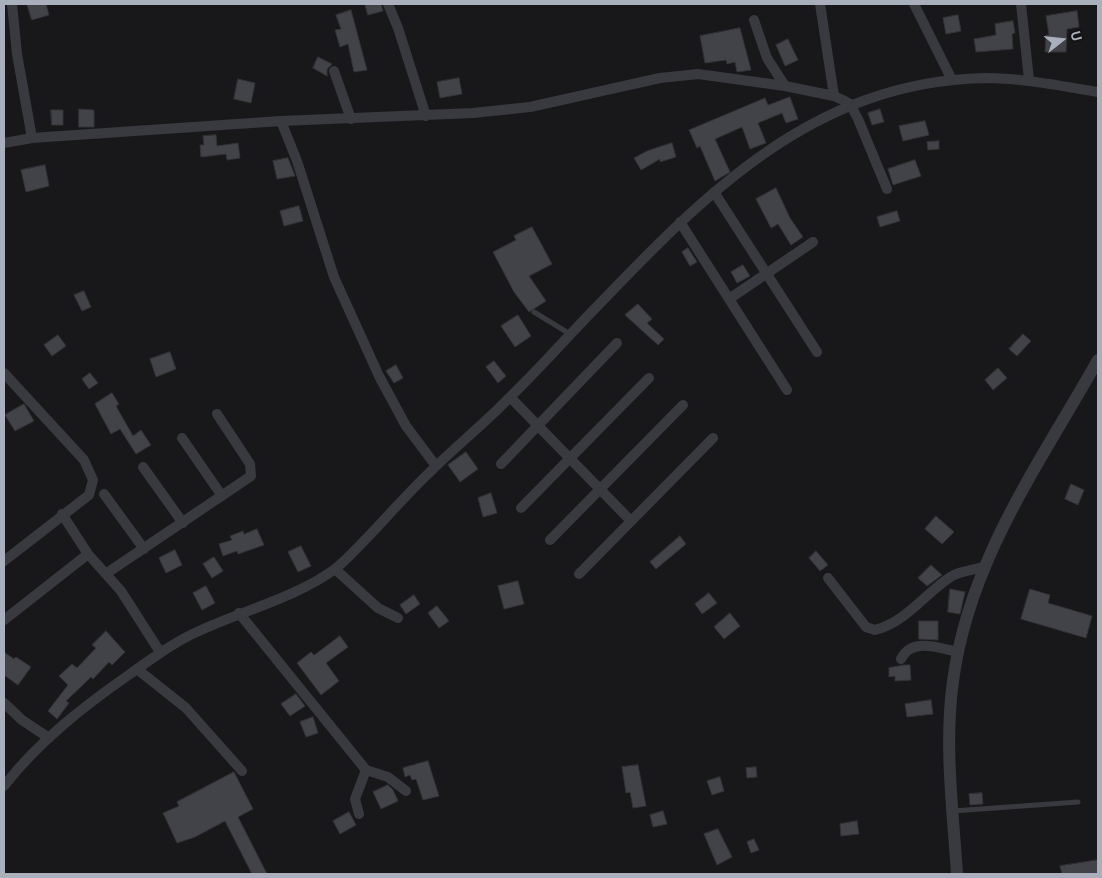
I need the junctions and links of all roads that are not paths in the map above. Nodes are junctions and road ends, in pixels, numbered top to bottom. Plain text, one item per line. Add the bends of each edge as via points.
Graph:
1 (12, 4) edge
2 (388, 4) edge
3 (820, 4) edge
4 (914, 4) edge
5 (1021, 4) edge
6 (754, 20) dead end
7 (334, 71) dead end
8 (952, 80) junction
9 (1029, 80) junction
10 (785, 86) junction
11 (1098, 92) edge
12 (834, 96) junction
13 (850, 104) junction
14 (426, 116) junction
15 (352, 119) junction
16 (281, 121) junction
17 (32, 138) junction
18 (4, 143) edge
19 (887, 189) dead end
20 (714, 192) junction
21 (680, 222) junction
22 (813, 242) dead end
23 (766, 273) junction
24 (729, 299) junction
25 (534, 312) dead end
26 (570, 334) junction
27 (617, 343) dead end
28 (817, 352) dead end
29 (1098, 360) edge
30 (4, 373) edge
31 (650, 378) dead end
32 (787, 390) dead end
33 (510, 397) junction
34 (683, 406) dead end
35 (217, 414) dead end
36 (537, 426) junction
37 (182, 438) dead end
38 (713, 438) dead end
39 (570, 460) junction
40 (501, 464) dead end
41 (436, 466) junction
42 (143, 467) dead end
43 (600, 490) junction
44 (104, 494) dead end
45 (222, 496) junction
46 (521, 508) dead end
47 (62, 514) junction
48 (631, 521) junction
49 (183, 522) junction
50 (550, 540) dead end
51 (144, 549) junction
52 (88, 554) junction
53 (4, 561) edge
54 (983, 567) junction
55 (335, 569) junction
56 (106, 573) junction
57 (579, 574) dead end
58 (828, 578) dead end
59 (239, 613) junction
60 (398, 618) dead end
61 (4, 620) edge
62 (160, 652) junction
63 (958, 652) junction
64 (901, 659) dead end
65 (137, 669) junction
66 (4, 703) edge
67 (49, 738) junction
68 (366, 770) junction
69 (242, 771) dead end
70 (4, 786) edge
71 (406, 791) dead end
72 (1078, 802) dead end
73 (953, 811) junction
74 (360, 814) dead end
75 (957, 874) edge

1 - 17 street
2 - 14 street
3 - 12 street
4 - 8 street
5 - 9 street
6 - 10 street via 768,58
7 - 15 street
8 - 9 street
8 - 13 street
9 - 11 street
10 - 12 street
10 - 14 street via 698,74 683,75 530,107
12 - 13 street
13 - 19 street
13 - 20 street via 801,129
14 - 15 street
15 - 16 street
16 - 17 street via 41,140
16 - 41 street via 334,277 388,393 406,426
17 - 18 street
20 - 21 street
20 - 23 street
21 - 24 street
21 - 26 street via 636,263
22 - 23 street
23 - 24 street
23 - 28 street
24 - 32 street
25 - 26 lane
26 - 33 street
27 - 36 street
29 - 54 street via 1010,510
30 - 47 street via 91,470 93,480 89,495
31 - 39 street
33 - 36 street
33 - 41 street
34 - 43 street
35 - 45 street via 252,468 251,476
36 - 39 street
36 - 40 street
37 - 45 street
38 - 48 street
39 - 43 street
39 - 46 street
41 - 55 street
42 - 49 street
43 - 48 street
43 - 50 street
44 - 51 street
45 - 49 street
47 - 52 street
47 - 53 street
48 - 57 street
49 - 51 street
51 - 56 street
52 - 56 street
52 - 61 street
54 - 58 street via 950,577 915,607 875,630 866,626
54 - 63 street
55 - 59 street via 304,586
55 - 60 street via 378,608
56 - 62 street
59 - 62 street
59 - 68 street
62 - 65 street
63 - 64 street via 918,646 909,648
63 - 73 street via 949,723
65 - 67 street via 88,704
65 - 69 street via 186,708
66 - 67 street
67 - 70 street
68 - 71 street via 388,777
68 - 74 street via 355,799
72 - 73 lane
73 - 75 street

